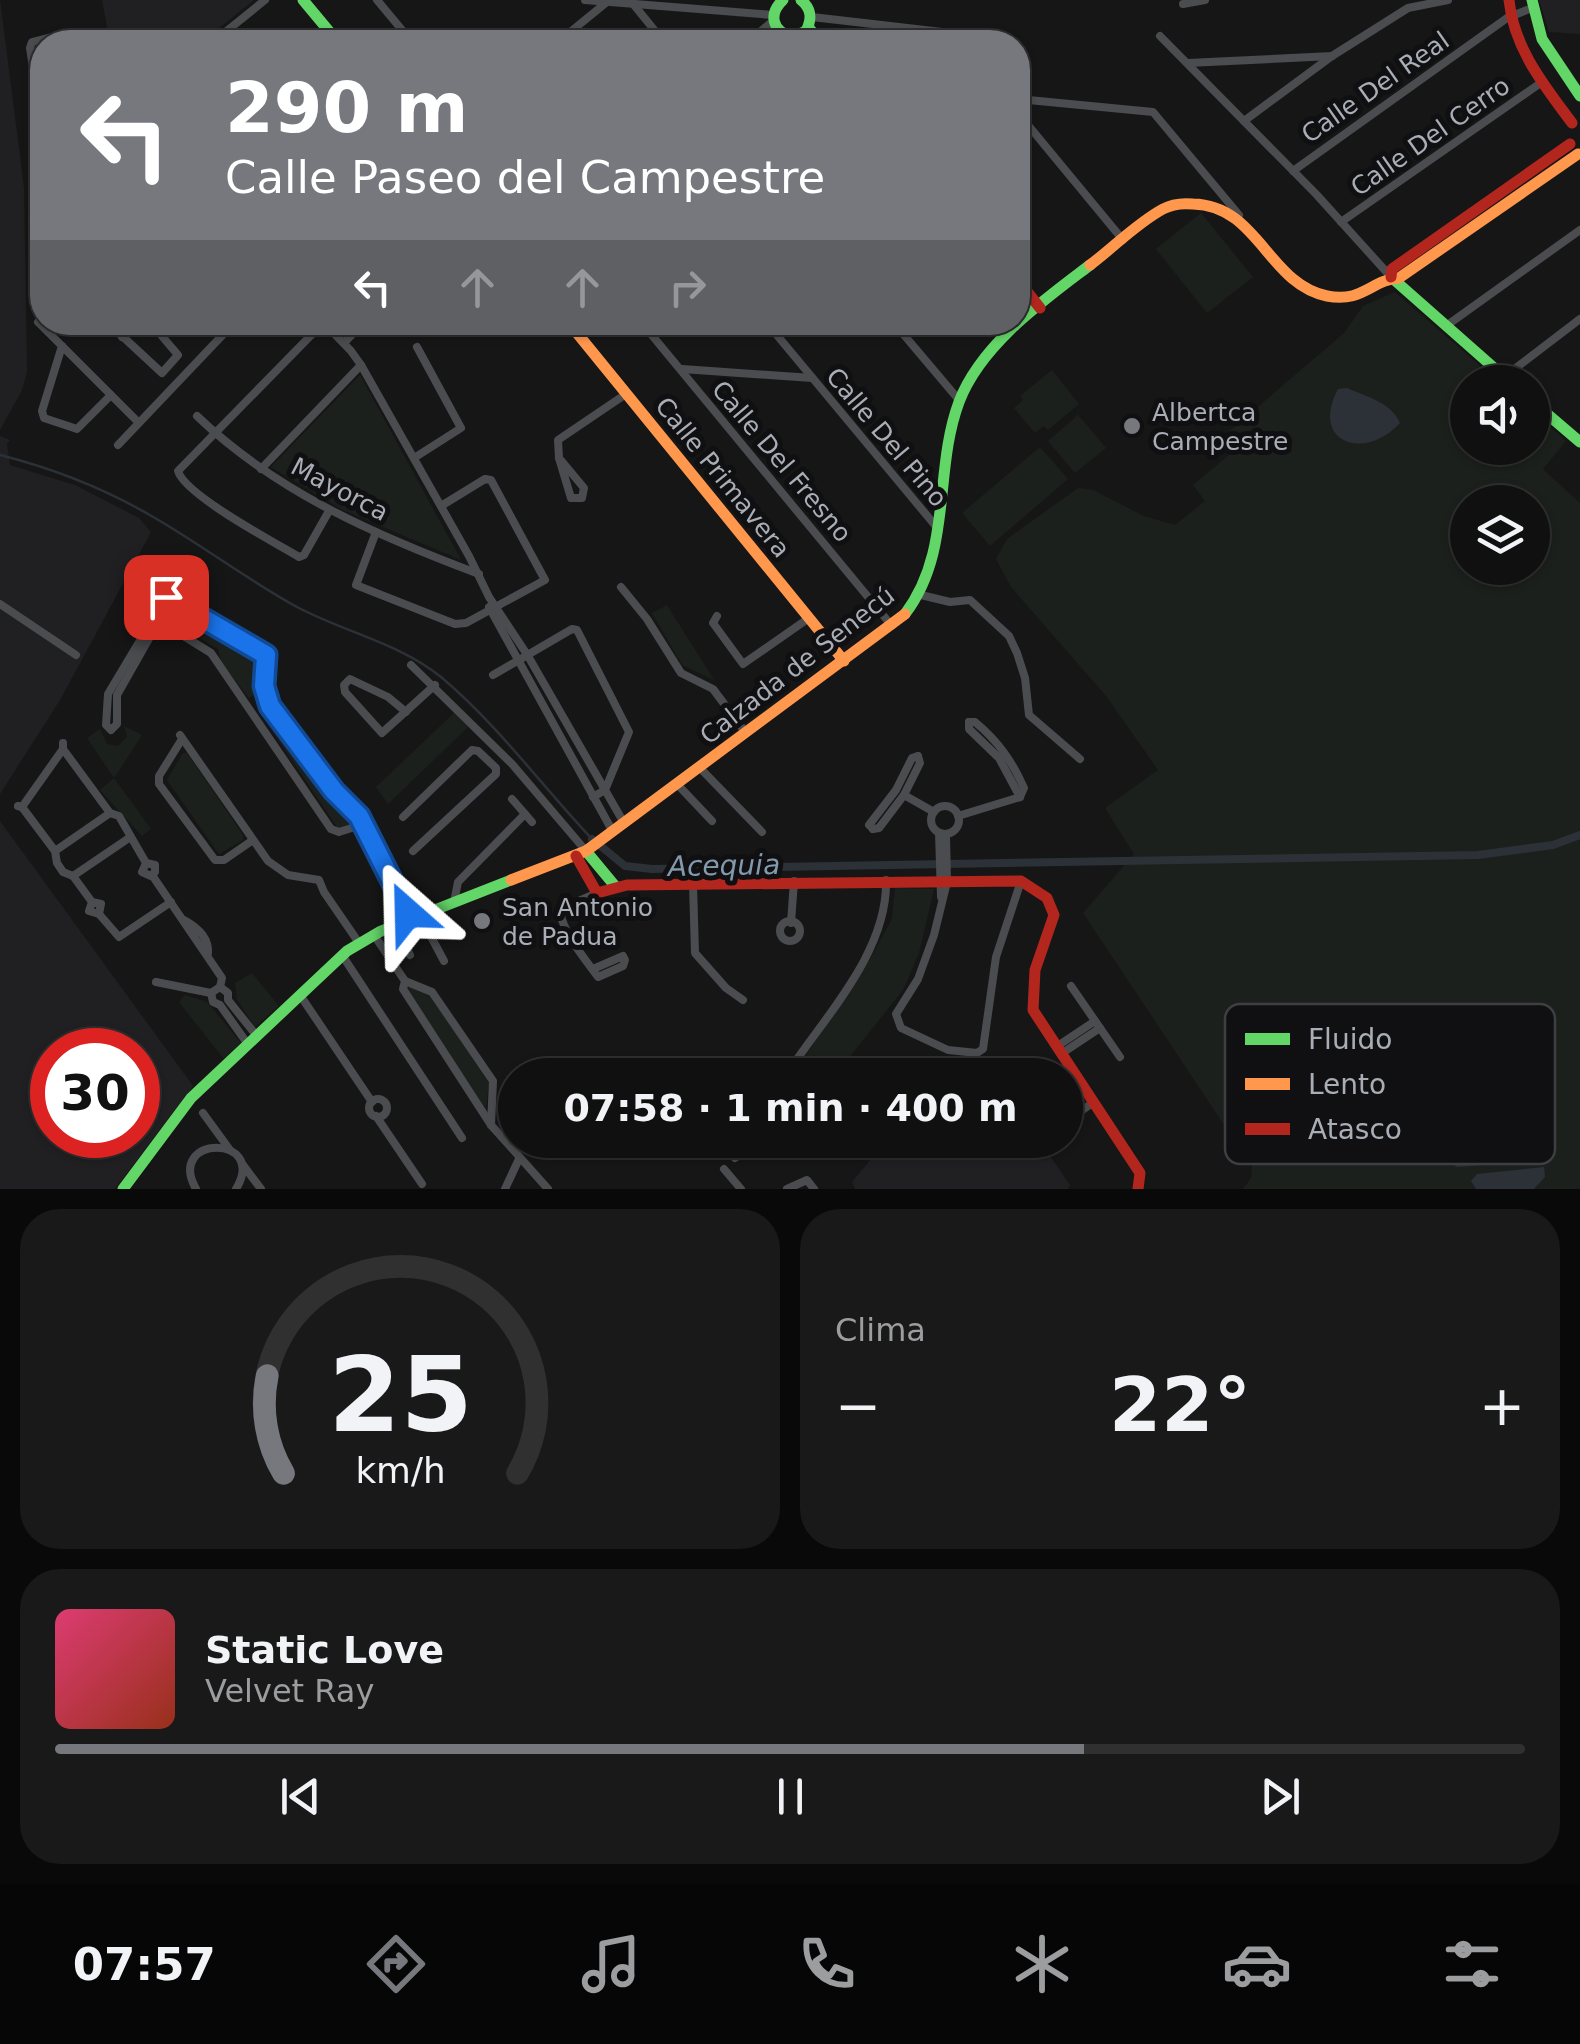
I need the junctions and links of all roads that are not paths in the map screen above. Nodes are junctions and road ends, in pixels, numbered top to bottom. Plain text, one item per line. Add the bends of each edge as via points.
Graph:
1 (266, 0) edge
2 (303, 0) edge
3 (377, 0) edge
4 (585, 0) edge
5 (784, 0) edge
6 (800, 0) edge
7 (1205, 0) edge
8 (1396, 0) edge
9 (1448, 0) edge
10 (1509, 0) edge
11 (607, 2) edge
12 (1183, 4) dead end
13 (1532, 4) edge
14 (634, 5) junction
15 (1408, 8) junction
16 (1510, 16) junction
17 (773, 18) junction
18 (810, 22) junction
19 (228, 30) edge
20 (328, 30) edge
21 (402, 30) edge
22 (573, 30) edge
23 (654, 30) edge
24 (760, 30) edge
25 (776, 30) edge
26 (805, 30) edge
27 (814, 30) edge
28 (916, 30) edge
29 (1160, 36) dead end
30 (1332, 56) junction
31 (1188, 64) junction
32 (1542, 82) junction
33 (1580, 96) edge
34 (1030, 101) edge
35 (1576, 118) edge
36 (1244, 120) junction
37 (1030, 128) edge
38 (1576, 151) edge
39 (1293, 171) junction
40 (1242, 219) junction
41 (1342, 222) junction
42 (1580, 230) edge
43 (1123, 241) junction
44 (1391, 277) junction
45 (1030, 295) edge
46 (1040, 308) junction
47 (1030, 316) edge
48 (1580, 319) edge
49 (1446, 326) junction
50 (1568, 327) junction
51 (51, 335) edge
52 (124, 335) edge
53 (161, 335) edge
54 (222, 335) edge
55 (311, 335) edge
56 (336, 335) edge
57 (352, 335) edge
58 (578, 335) edge
59 (653, 335) edge
60 (777, 335) edge
61 (904, 335) edge
62 (1009, 335) edge
63 (122, 337) joint
64 (1580, 337) edge
65 (344, 343) junction
66 (62, 346) junction
67 (417, 348) dead end
68 (1490, 365) edge
69 (1524, 365) edge
70 (171, 366) junction
71 (361, 366) junction
72 (680, 369) junction
73 (181, 377) junction
74 (812, 378) junction
75 (626, 394) junction
76 (111, 395) junction
77 (959, 400) junction
78 (197, 416) dead end
79 (1550, 416) edge
80 (138, 422) junction
81 (215, 434) junction
82 (1580, 442) edge
83 (118, 445) dead end
84 (414, 458) junction
85 (559, 458) junction
86 (261, 469) junction
87 (441, 506) junction
88 (329, 511) junction
89 (938, 530) junction
90 (376, 532) junction
91 (479, 574) junction
92 (621, 587) dead end
93 (921, 595) junction
94 (0, 604) edge
95 (493, 608) junction
96 (717, 616) dead end
97 (809, 618) junction
98 (156, 619) junction
99 (892, 626) junction
100 (76, 655) dead end
101 (528, 656) junction
102 (844, 661) junction
103 (516, 662) junction
104 (412, 665) dead end
105 (126, 670) junction
106 (493, 675) dead end
107 (435, 685) junction
108 (270, 706) junction
109 (406, 712) junction
110 (255, 715) junction
111 (746, 734) junction
112 (500, 752) junction
113 (1002, 756) junction
114 (1080, 759) dead end
115 (490, 762) junction
116 (700, 768) junction
117 (678, 784) junction
118 (605, 790) junction
119 (900, 792) junction
120 (593, 797) junction
121 (512, 800) dead end
122 (934, 812) junction
123 (110, 813) junction
124 (525, 814) junction
125 (958, 816) junction
126 (402, 817) dead end
127 (712, 820) dead end
128 (532, 822) dead end
129 (624, 824) junction
130 (361, 825) junction
131 (613, 832) junction
132 (762, 832) dead end
133 (942, 834) junction
134 (128, 838) junction
135 (253, 840) junction
136 (412, 851) dead end
137 (55, 852) junction
138 (581, 854) junction
139 (73, 876) junction
140 (943, 878) junction
141 (886, 880) junction
142 (794, 881) junction
143 (1021, 881) junction
144 (693, 884) junction
145 (615, 886) junction
146 (597, 893) junction
147 (456, 899) junction
148 (171, 902) junction
149 (407, 921) junction
150 (791, 922) dead end
151 (374, 935) junction
152 (359, 943) junction
153 (344, 953) junction
154 (410, 955) dead end
155 (444, 961) dead end
156 (593, 970) dead end
157 (405, 981) junction
158 (156, 982) dead end
159 (218, 986) junction
160 (1071, 986) dead end
161 (300, 995) junction
162 (743, 1000) dead end
163 (224, 1002) junction
164 (1097, 1024) junction
165 (251, 1039) junction
166 (1059, 1050) junction
167 (1120, 1057) dead end
168 (797, 1058) edge
169 (372, 1102) junction
170 (1094, 1102) junction
171 (1083, 1110) edge
172 (203, 1113) dead end
173 (376, 1116) junction
174 (211, 1123) junction
175 (491, 1125) junction
176 (462, 1138) dead end
177 (206, 1148) junction
178 (230, 1150) junction
179 (519, 1159) junction
180 (240, 1162) junction
181 (422, 1184) dead end
182 (812, 1185) edge
183 (238, 1188) edge
184 (260, 1188) edge
185 (123, 1189) edge
186 (196, 1189) edge
187 (505, 1189) edge
188 (548, 1189) edge
189 (729, 1189) edge
190 (740, 1189) edge
191 (787, 1189) edge
192 (1138, 1189) edge

1 - 19 street
2 - 20 street
3 - 21 street
4 - 11 street
5 - 17 street
6 - 18 street
7 - 12 street
8 - 15 street
9 - 15 street
10 - 16 street
11 - 14 street
11 - 22 street
13 - 16 street, Calle Del Real
13 - 33 street via 1546,46
14 - 17 street
14 - 23 street
15 - 30 street
16 - 32 street
16 - 39 street, Calle Del Real
17 - 24 street
17 - 25 street
18 - 26 street
18 - 27 street
18 - 28 street
29 - 31 street
30 - 31 street
30 - 36 street
31 - 36 street
32 - 35 street
32 - 41 street, Calle Del Cerro
34 - 40 street via 1153,112
35 - 38 street
36 - 39 street
37 - 43 street
38 - 44 street via 1392,269
39 - 41 street
40 - 43 street, Calzada de Senecú via 1210,205 1172,204
40 - 44 street via 1310,291 1346,298
41 - 44 street
42 - 49 street
43 - 46 street, Calzada de Senecú
44 - 49 street
45 - 46 street
46 - 47 street, Calzada de Senecú
48 - 50 street
49 - 68 street
50 - 64 street
50 - 69 street
51 - 66 street
52 - 63 street
53 - 70 street via 178,354
54 - 73 street
55 - 81 street
56 - 65 street
57 - 65 street
58 - 75 street, Calle Primavera
59 - 72 street, Calle Del Fresno
60 - 74 street, Calle Del Pino
61 - 77 street
62 - 77 street, Calzada de Senecú
63 - 70 street via 160,373
65 - 71 street
66 - 76 street
66 - 76 street via 44,418 77,429
67 - 84 street via 461,428
70 - 73 street
71 - 84 street
71 - 86 street
72 - 74 street
72 - 99 street, Calle Del Fresno
73 - 80 street
74 - 89 street, Calle Del Pino
75 - 85 street via 560,436
75 - 97 street, Calle Primavera
76 - 80 street
77 - 89 street, Calzada de Senecú
78 - 81 street, Mayorca
79 - 82 street
80 - 83 street
81 - 86 street, Mayorca
81 - 88 street via 179,467 180,478 206,499 299,557
84 - 87 street
85 - 85 street via 572,498 582,498 584,488
86 - 88 street, Mayorca
87 - 91 street
87 - 95 street via 491,480 546,578
88 - 90 street, Mayorca
89 - 93 street, Calzada de Senecú
90 - 91 street, Mayorca
90 - 95 street via 357,586 455,624
91 - 95 street
92 - 111 street via 681,673 713,689
93 - 99 street, Calzada de Senecú
93 - 114 street via 970,600 1002,629 1022,664 1029,715
94 - 100 street
95 - 101 street
95 - 103 street
96 - 97 street via 714,623 743,664
97 - 102 street, Calle Primavera
98 - 105 street
98 - 108 street via 162,600 170,598 264,653
98 - 110 street via 207,650
99 - 102 street, Calzada de Senecú
101 - 103 street
101 - 118 street
101 - 118 street via 577,630 628,727
102 - 111 street, Calzada de Senecú
103 - 106 street
103 - 120 street
104 - 107 street
105 - 105 street via 107,699 111,730 117,724
107 - 109 street
107 - 112 street
108 - 110 street
108 - 130 street
109 - 109 street via 350,679 344,685 380,732
110 - 130 street via 331,829
111 - 116 street, Calzada de Senecú
112 - 115 street
112 - 138 street
113 - 113 street via 983,729 969,722 970,729
113 - 125 street via 1020,798
115 - 126 street via 472,750
115 - 136 street via 496,774
116 - 117 street, Calzada de Senecú
116 - 132 street
117 - 127 street
117 - 129 street, Calzada de Senecú
118 - 120 street
118 - 129 street
119 - 119 street via 869,825 879,828
119 - 122 street
120 - 131 street
121 - 124 street
122 - 125 street via 946,806
122 - 133 street via 931,824
123 - 134 street via 119,816
123 - 137 street
123 - 137 street via 63,746 20,806
124 - 128 street
124 - 147 street via 458,882
125 - 133 street via 956,828
129 - 131 street, Calzada de Senecú
130 - 149 street
131 - 138 street, Calzada de Senecú
133 - 140 street
134 - 139 street
134 - 148 street via 146,863 142,872 152,875
135 - 135 street via 215,860 159,784 181,737
135 - 152 street via 275,869 324,892
137 - 139 street via 56,863
138 - 145 street
138 - 146 street
138 - 147 street, Calzada de Senecú
139 - 148 street via 92,902 89,912 119,937
140 - 141 street
140 - 143 street
140 - 143 street via 927,958 896,1020 948,1050 977,1054 984,1049 996,957
141 - 142 street
141 - 168 street via 877,937
142 - 144 street
142 - 150 street
143 - 166 street via 1053,906 1032,999
144 - 145 street
144 - 162 street via 695,953
145 - 146 street
146 - 156 street via 565,907 561,918
147 - 149 street, Calzada de Senecú
148 - 159 street via 208,944
149 - 151 street, Calzada de Senecú
149 - 154 street
149 - 155 street
151 - 152 street, Calzada de Senecú
151 - 157 street
152 - 153 street, Calzada de Senecú
153 - 161 street, Calzada de Senecú
153 - 176 street
157 - 175 street via 403,989
157 - 175 street via 432,992 493,1081
158 - 159 street
159 - 163 street via 228,993
159 - 163 street via 213,1002
160 - 164 street
161 - 165 street, Calzada de Senecú
161 - 169 street
163 - 165 street
164 - 166 street
164 - 167 street
165 - 185 street, Calzada de Senecú via 179,1112
166 - 170 street
169 - 173 street
169 - 173 street via 390,1100 385,1114
170 - 171 street
170 - 192 street via 1140,1173
172 - 174 street
173 - 181 street
174 - 177 street
174 - 178 street
175 - 179 street
177 - 178 street
177 - 186 street via 190,1168
178 - 180 street
179 - 187 street
179 - 188 street
180 - 183 street
180 - 184 street
182 - 191 street
183 - 184 street
189 - 190 street via 726,1173

